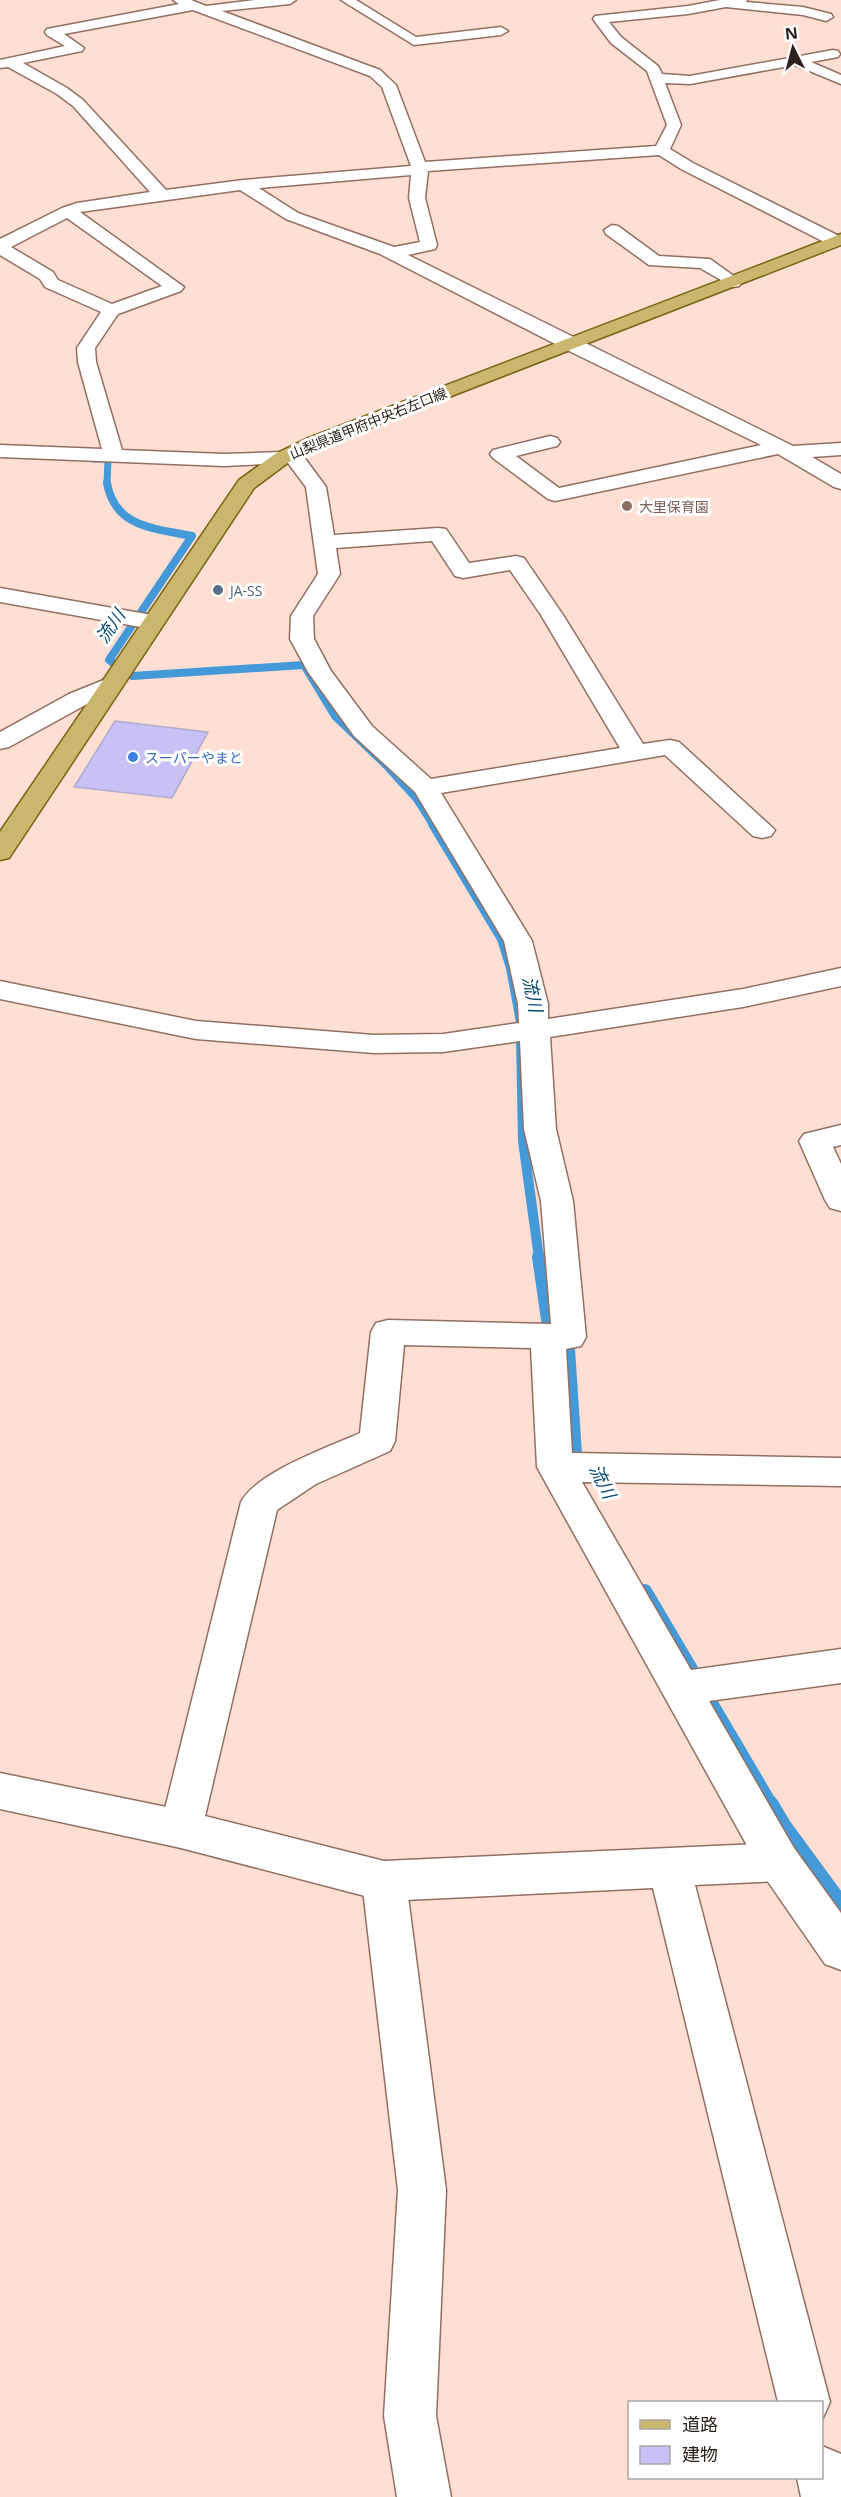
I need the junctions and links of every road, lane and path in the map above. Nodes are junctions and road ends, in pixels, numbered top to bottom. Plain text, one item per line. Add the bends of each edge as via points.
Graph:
1 (290, 0) edge
2 (346, 0) edge
3 (736, 2) edge
4 (190, 5) edge
5 (826, 17) dead end
6 (501, 31) dead end
7 (833, 54) dead end
8 (797, 61) junction
9 (5, 63) edge
10 (656, 78) junction
11 (841, 80) edge
12 (662, 150) junction
13 (420, 168) junction
14 (243, 185) junction
15 (161, 195) junction
16 (68, 211) junction
17 (612, 230) dead end
18 (839, 240) edge
19 (0, 247) edge
20 (392, 253) junction
21 (733, 282) junction
22 (111, 309) junction
23 (568, 343) junction
24 (550, 442) dead end
25 (785, 449) junction
26 (841, 449) edge
27 (0, 451) edge
28 (287, 455) junction
29 (114, 456) junction
30 (841, 483) edge
31 (325, 542) junction
32 (0, 595) edge
33 (151, 622) junction
34 (112, 682) junction
35 (0, 742) edge
36 (635, 752) junction
37 (424, 788) junction
38 (762, 830) dead end
39 (0, 852) edge
40 (841, 977) edge
41 (0, 990) edge
42 (536, 1030) junction
43 (841, 1135) edge
44 (841, 1200) edge
45 (549, 1336) junction
46 (555, 1467) junction
47 (841, 1472) edge
48 (841, 1666) edge
49 (682, 1688) junction
50 (0, 1791) edge
51 (181, 1829) junction
52 (779, 1862) junction
53 (669, 1867) junction
54 (384, 1881) junction
55 (841, 1949) edge
56 (803, 2401) edge
57 (823, 2476) edge
58 (424, 2497) edge
59 (828, 2497) edge

1 - 4 street
2 - 6 street via 414,41
3 - 5 street
3 - 10 street via 688,10 599,14 616,40 652,69
4 - 9 street via 52,32 77,48
4 - 13 street via 384,79
7 - 8 street
8 - 10 street via 690,80
8 - 11 street
9 - 15 street via 62,91 78,104
10 - 12 street via 674,125
12 - 13 street
12 - 18 street
13 - 14 street
13 - 20 street via 416,194 429,245
14 - 15 street
14 - 20 street via 292,216
15 - 16 street
16 - 19 street
16 - 22 street via 175,287
17 - 21 street via 656,261 704,263
18 - 21 main road, 山梨県道甲府中央右左口線
19 - 22 street via 47,276 51,283
20 - 23 street
21 - 23 main road, 山梨県道甲府中央右左口線
22 - 29 street via 86,348 86,355
23 - 25 street
23 - 28 main road, 山梨県道甲府中央右左口線
24 - 25 street via 500,454 555,495
25 - 26 street
25 - 30 street
27 - 29 street
28 - 29 street via 224,460
28 - 31 street via 316,487
28 - 33 main road, 山梨県道甲府中央右左口線 via 246,484
31 - 36 street via 438,534 463,571 516,563
31 - 37 street via 329,574 302,616 302,639 320,672 363,731
32 - 33 street
33 - 34 main road, 山梨県道甲府中央右左口線
34 - 35 street
34 - 39 main road, 山梨県道甲府中央右左口線
36 - 37 street
36 - 38 street via 670,747
37 - 42 street via 518,941
40 - 42 street via 743,998
41 - 42 street via 196,1030 279,1038 374,1044 443,1043
42 - 45 street via 540,1129 557,1201 569,1337
43 - 44 street via 815,1141
45 - 46 street
45 - 51 street via 388,1332 377,1441 303,1474 260,1502
46 - 47 street
46 - 49 street
48 - 49 street
49 - 52 street
50 - 51 street
51 - 54 street
52 - 53 street
52 - 55 street
53 - 54 street
53 - 56 street
54 - 58 street via 422,2190 410,2416
57 - 59 street

